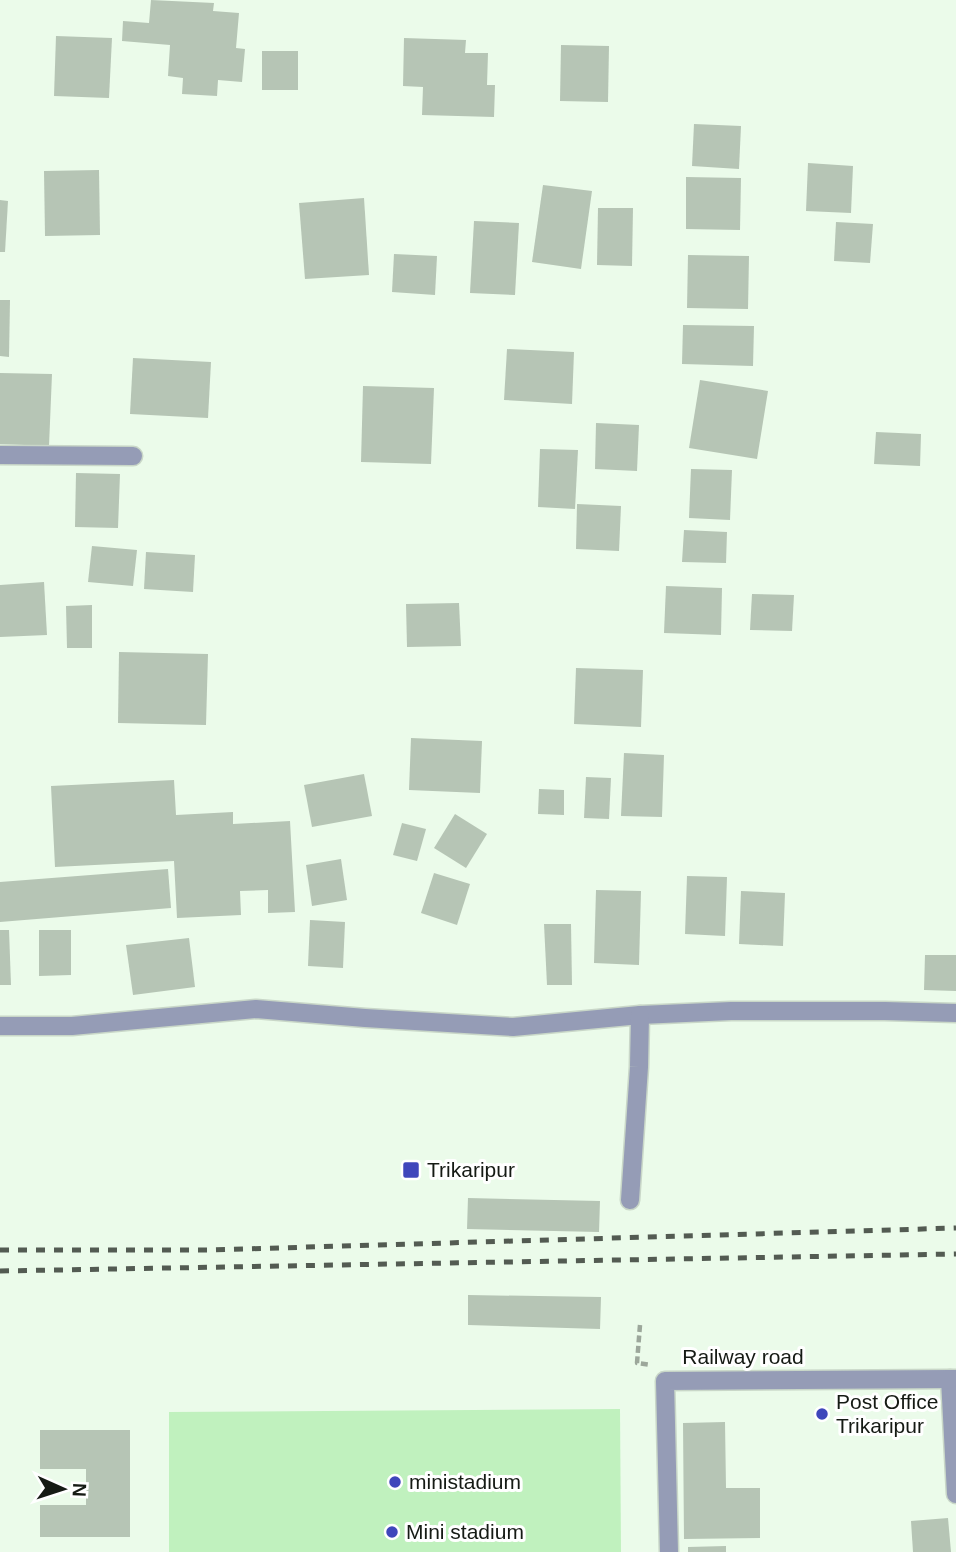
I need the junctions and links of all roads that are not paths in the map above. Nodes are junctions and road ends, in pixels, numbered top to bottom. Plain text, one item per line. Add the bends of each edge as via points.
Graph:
1 (0, 455) edge
2 (134, 456) dead end
3 (956, 1013) edge
4 (640, 1015) junction
5 (0, 1026) edge
6 (631, 1200) dead end
7 (953, 1379) edge
8 (956, 1494) edge
9 (669, 1552) edge

1 - 2 street
3 - 4 street
4 - 5 street via 513,1027 256,1009 72,1027
4 - 6 street
7 - 8 street
7 - 9 street, Railway road via 665,1381

